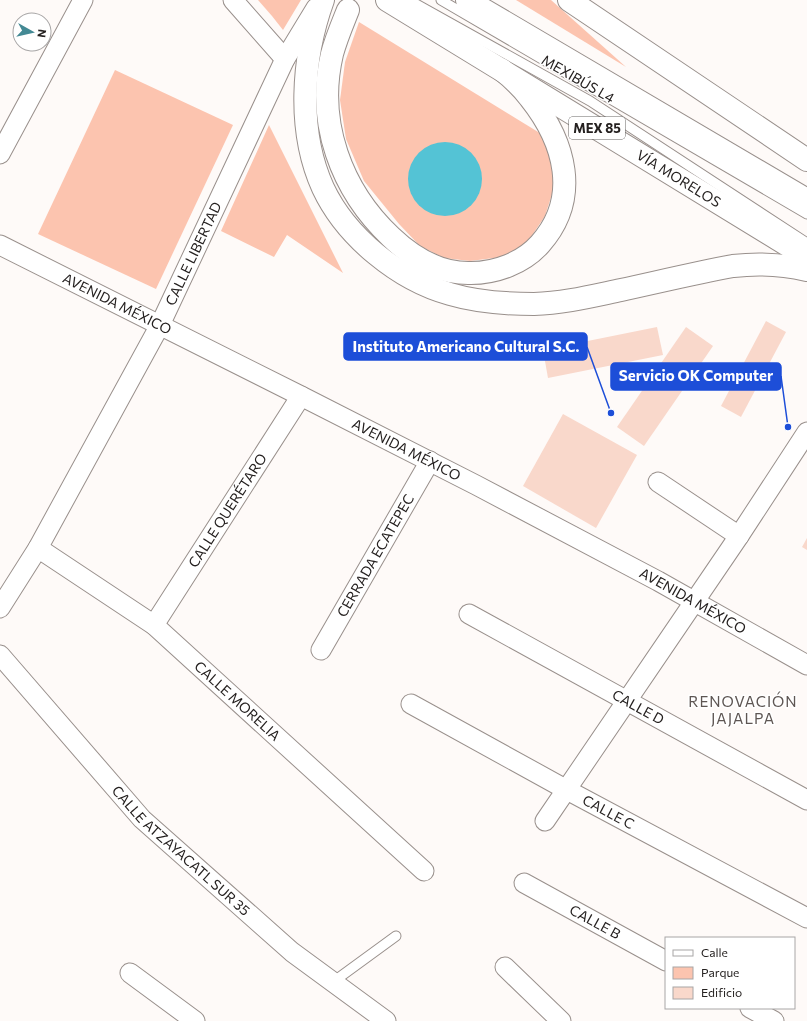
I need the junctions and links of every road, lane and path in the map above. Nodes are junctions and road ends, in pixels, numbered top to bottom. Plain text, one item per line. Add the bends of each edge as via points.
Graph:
1 (83, 0) edge
2 (233, 0) edge
3 (322, 0) edge
4 (387, 0) edge
5 (409, 0) edge
6 (440, 0) edge
7 (467, 0) edge
8 (569, 0) edge
9 (348, 10) dead end
10 (285, 59) junction
11 (502, 70) junction
12 (0, 154) edge
13 (807, 160) edge
14 (807, 200) edge
15 (807, 214) edge
16 (807, 243) edge
17 (0, 245) edge
18 (807, 257) edge
19 (807, 270) edge
20 (160, 325) junction
21 (301, 396) junction
22 (807, 432) edge
23 (430, 461) junction
24 (658, 482) dead end
25 (740, 536) junction
26 (38, 548) junction
27 (695, 602) junction
28 (0, 608) edge
29 (469, 614) dead end
30 (154, 625) junction
31 (321, 650) dead end
32 (0, 655) edge
33 (807, 665) edge
34 (627, 701) junction
35 (411, 704) dead end
36 (566, 790) junction
37 (807, 800) edge
38 (546, 821) dead end
39 (424, 871) dead end
40 (524, 883) dead end
41 (807, 918) edge
42 (396, 936) dead end
43 (665, 960) edge
44 (505, 967) dead end
45 (130, 973) dead end
46 (333, 982) junction
47 (752, 1009) edge
48 (195, 1021) edge
49 (386, 1021) edge
50 (561, 1021) edge
51 (774, 1021) edge

1 - 12 street
2 - 10 street
3 - 10 street, CALLE LIBERTAD
3 - 19 main road via 312,35 305,81 307,127 316,168 323,188 348,226 380,257 413,279 431,288 476,300 534,304 566,302 733,266 778,264
4 - 11 main road, VÍA MORELOS / MEX 85
5 - 16 lane, MEXIBÚS L4 via 590,101
6 - 15 lane, MEXIBÚS L4
7 - 14 main road, MEX 85
8 - 13 main road
9 - 11 main road via 336,40 328,79 329,121 339,160 356,195 381,227 414,256 440,268 455,272 484,272 524,258 546,237 561,208 564,169 550,127 530,97
10 - 20 street, CALLE LIBERTAD
11 - 18 main road, VÍA MORELOS / MEX 85
17 - 20 street, AVENIDA MÉXICO
20 - 21 street, AVENIDA MÉXICO
20 - 26 street, CALLE LIBERTAD
21 - 23 street, AVENIDA MÉXICO
21 - 30 street, CALLE QUERÉTARO
22 - 25 street
23 - 27 street, AVENIDA MÉXICO
23 - 31 street, CERRADA ECATEPEC
24 - 25 street
25 - 27 street
26 - 28 street, CALLE LIBERTAD
26 - 30 street, CALLE MORELIA
27 - 33 street, AVENIDA MÉXICO
27 - 34 street
29 - 34 street, CALLE D
30 - 39 street, CALLE MORELIA
32 - 46 street, CALLE ATZAYACATL SUR 35 via 142,819 292,952
34 - 36 street
34 - 37 street, CALLE D
35 - 36 street, CALLE C
36 - 38 street
36 - 41 street, CALLE C
40 - 43 street, CALLE B
42 - 46 lane
44 - 50 street
45 - 48 street
46 - 49 street, CALLE ATZAYACATL SUR 35
47 - 51 street

